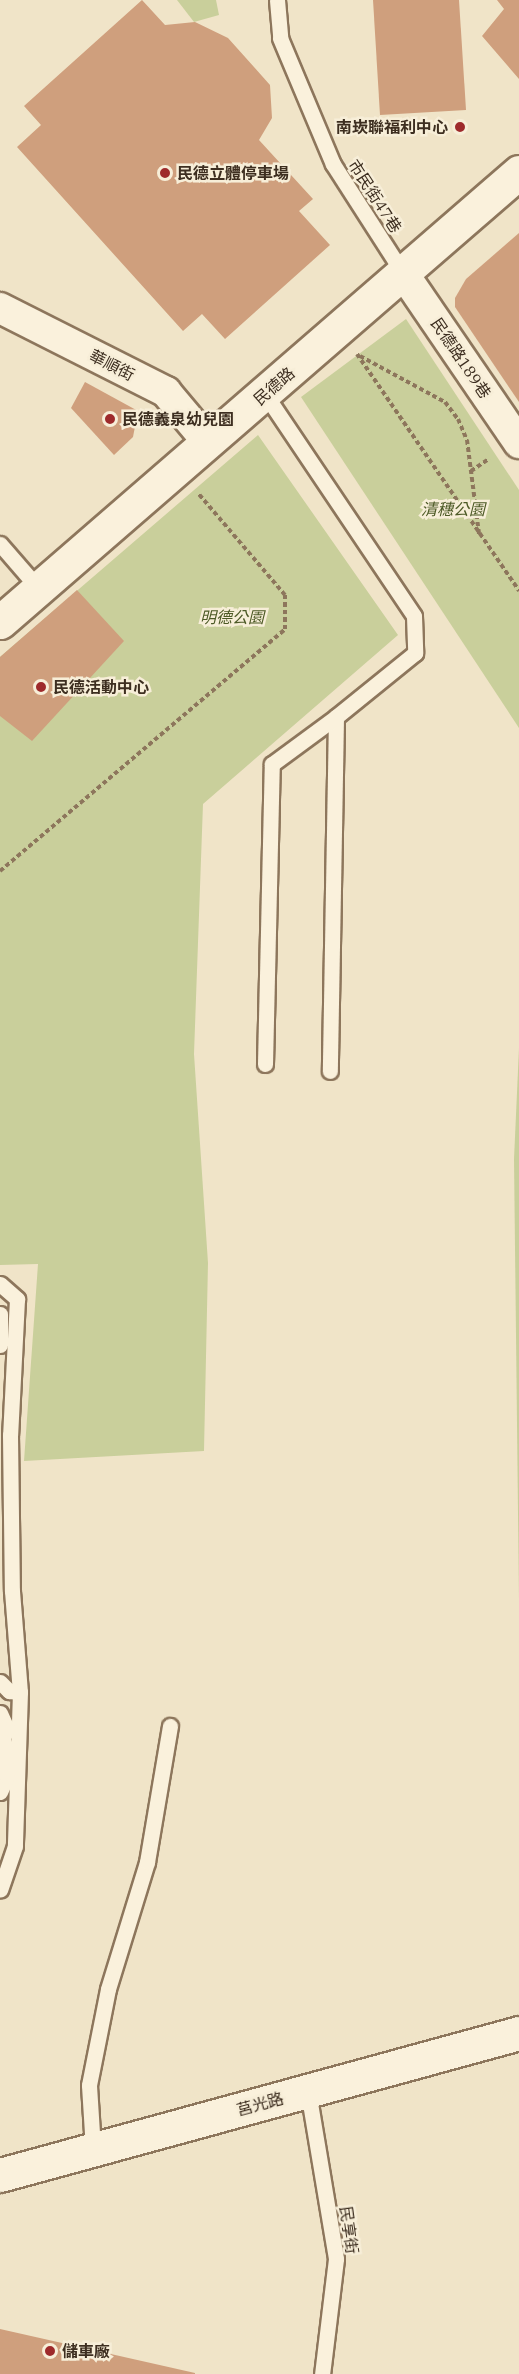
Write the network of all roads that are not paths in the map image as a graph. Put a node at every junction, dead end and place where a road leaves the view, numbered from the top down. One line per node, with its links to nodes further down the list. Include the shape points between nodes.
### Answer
1 (276, 0): 3 (lane, 市民街47巷, via 280,38 333,164)
2 (519, 172): 3 (street, 民德路)
3 (403, 273): 5 (street, 民德路); 7 (street, 民德路189巷)
4 (0, 308): 6 (street, 華順街, via 166,392)
5 (265, 394): 6 (street, 民德路); 11 (lane, via 414,616 415,653)
6 (207, 441): 9 (street, 民德路)
7 (519, 443)
8 (0, 544): 9 (lane)
9 (39, 589): 10 (street, 民德路)
10 (0, 622)
11 (336, 717): 12 (lane, via 272,764); 13 (lane)
12 (265, 1064)
13 (330, 1071)
14 (0, 1284): 18 (lane, via 17,1299 10,1435 12,1591)
15 (0, 1314): 16 (lane)
16 (0, 1345)
17 (0, 1682): 18 (lane, via 9,1691)
18 (20, 1692): 23 (lane, via 15,1846)
19 (0, 1713): 21 (lane, via 7,1729)
20 (170, 1726): 26 (lane, via 147,1862 108,1989 89,2085)
21 (2, 1743): 22 (lane, via 7,1776)
22 (0, 1792)
23 (0, 1890)
24 (519, 2033): 25 (street, 莒光路)
25 (308, 2091): 26 (street, 莒光路); 28 (lane, 民享街, via 336,2259)
26 (93, 2149): 27 (street, 莒光路)
27 (0, 2175)
28 (322, 2374)

